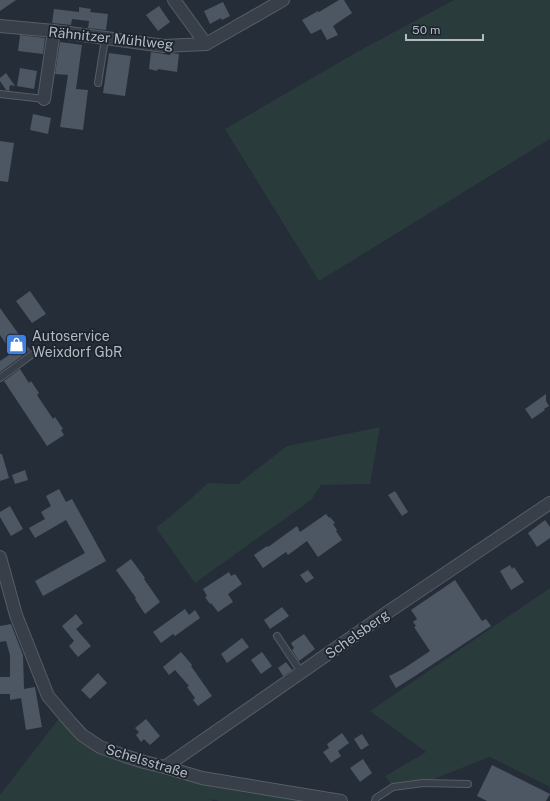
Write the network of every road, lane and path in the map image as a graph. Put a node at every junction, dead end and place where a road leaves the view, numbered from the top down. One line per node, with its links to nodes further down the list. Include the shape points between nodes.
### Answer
1 (174, 0): 6 (street)
2 (283, 0): 6 (street, Rähnitzer Mühlweg)
3 (0, 26): 4 (street, Rähnitzer Mühlweg)
4 (54, 31): 5 (street, Rähnitzer Mühlweg); 9 (street)
5 (105, 39): 6 (street, Rähnitzer Mühlweg, via 164,46); 7 (lane)
6 (206, 44)
7 (98, 83)
8 (0, 94): 9 (lane)
9 (44, 99)
10 (34, 353): 11 (lane)
11 (0, 378)
12 (550, 503): 15 (street, Schelsberg)
13 (0, 557): 16 (street, Schelsstraße, via 16,615 48,696 82,735 100,747)
14 (278, 636): 15 (lane)
15 (301, 672): 16 (street, Schelsberg)
16 (165, 767): 18 (street, Schelsstraße, via 202,778)
17 (468, 784): 19 (lane, via 423,783 393,787)
18 (341, 801)
19 (375, 801)

